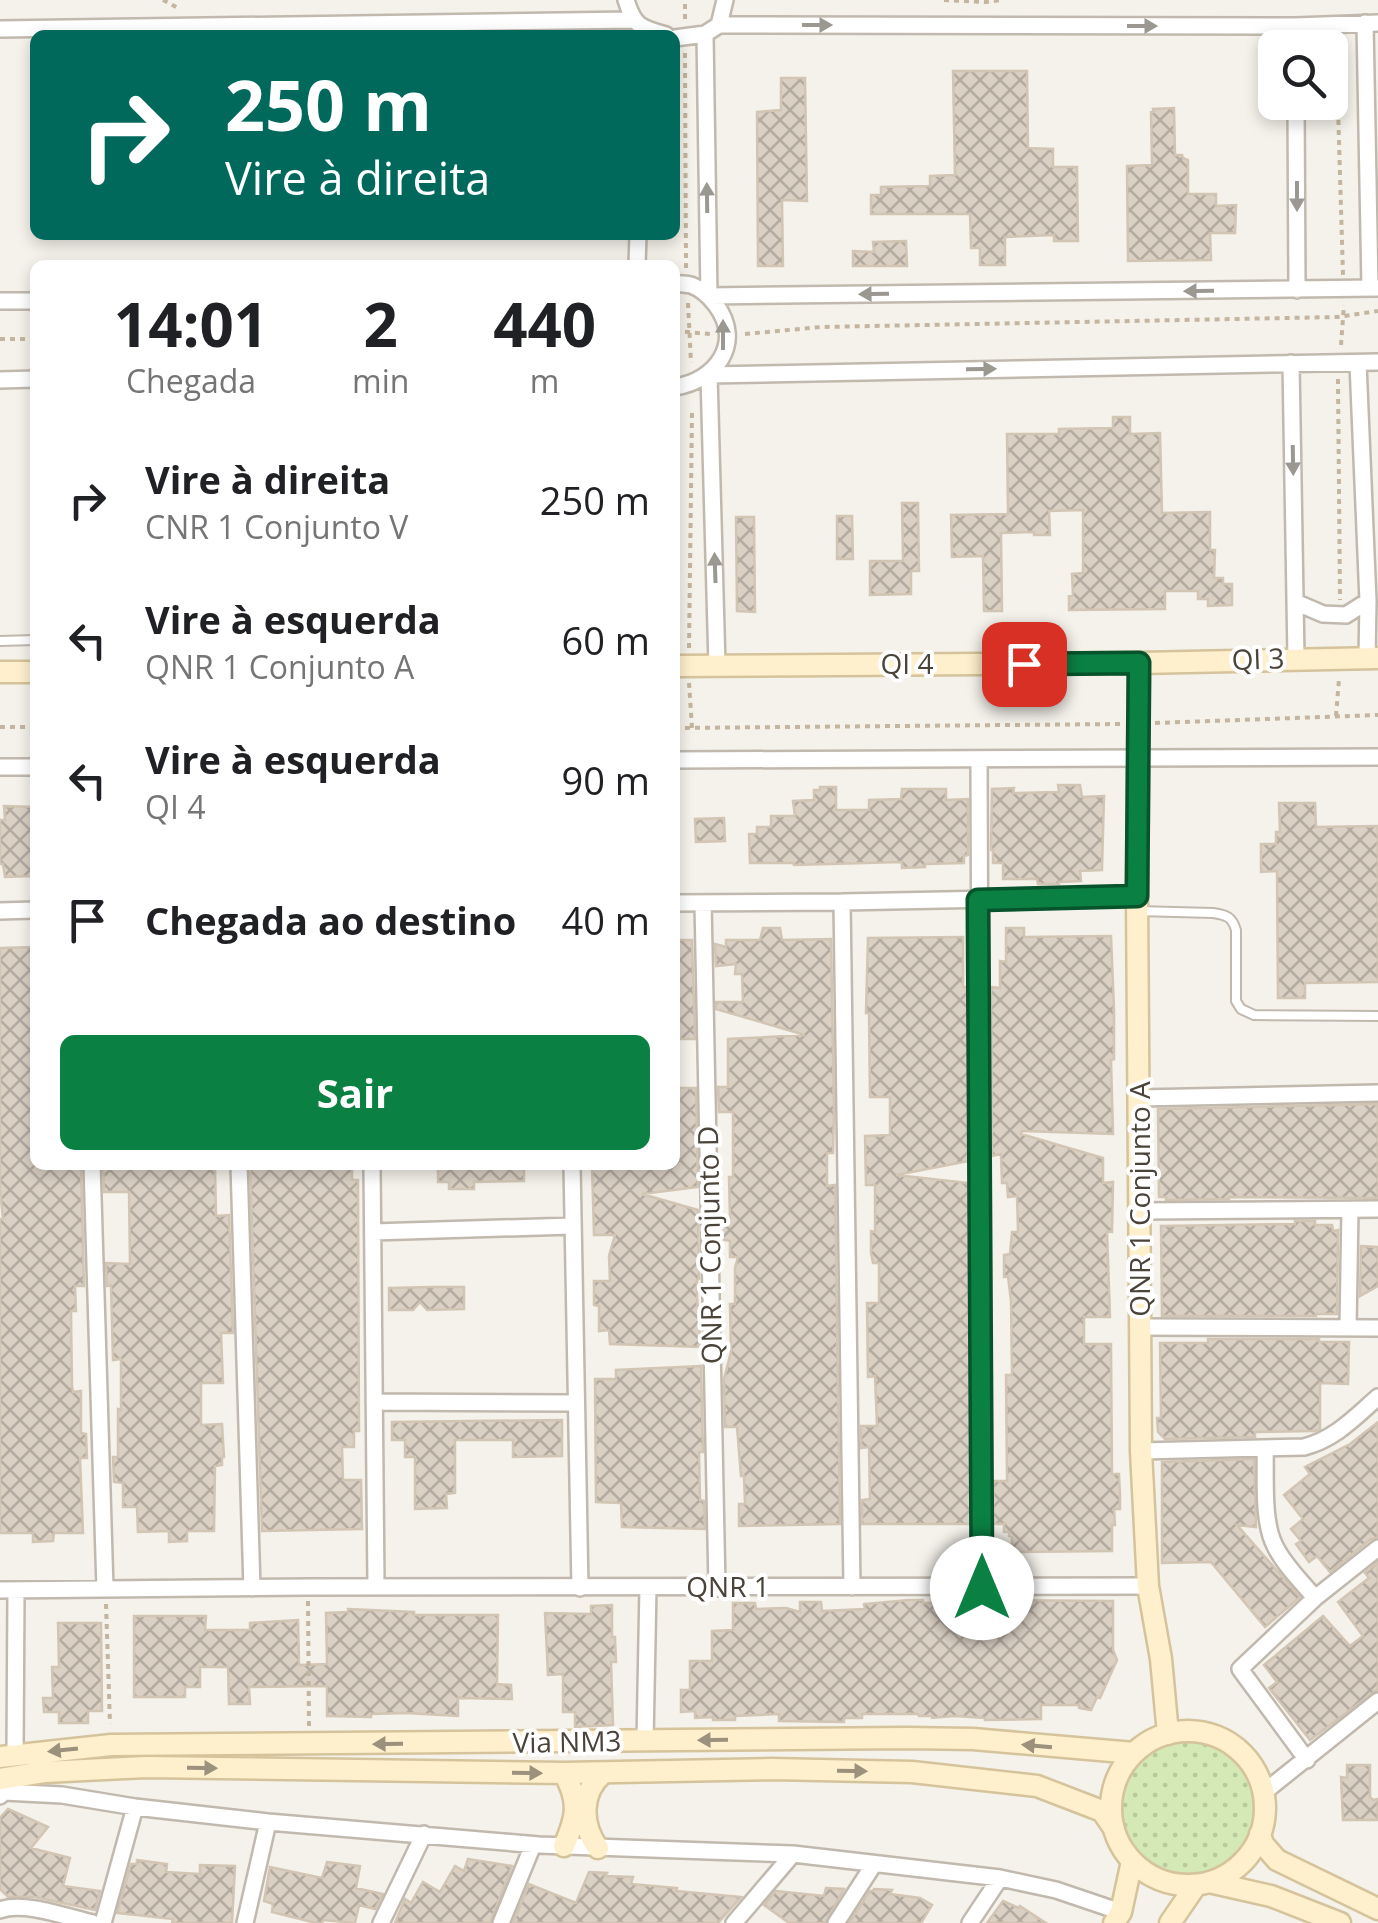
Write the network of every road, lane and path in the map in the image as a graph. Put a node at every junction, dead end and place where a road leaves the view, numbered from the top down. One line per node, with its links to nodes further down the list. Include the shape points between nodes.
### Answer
1 (626, 0): 9 (street)
2 (726, 0): 6 (street)
3 (944, 0): 4 (path)
4 (1001, 0)
5 (1371, 23): 7 (street); 15 (street)
6 (720, 26): 7 (street, one-way to 7); 11 (street)
7 (1295, 26): 10 (street)
8 (0, 28): 9 (street)
9 (641, 28)
10 (1295, 30)
11 (705, 34): 12 (street); 17 (street, one-way to 11)
12 (680, 37)
13 (1296, 120): 16 (street, one-way to 16)
14 (680, 284): 17 (street)
15 (1374, 288): 16 (street)
16 (1297, 290): 17 (street, one-way to 17)
17 (709, 296): 22 (street)
18 (0, 301): 19 (street)
19 (30, 301)
20 (1378, 311): 22 (path)
21 (680, 331): 22 (path)
22 (727, 335): 28 (street)
23 (30, 338): 24 (path)
24 (0, 339)
25 (1358, 362): 26 (street); 27 (street); 32 (street)
26 (1378, 362)
27 (1291, 363): 28 (street, one-way to 27); 33 (street, one-way to 33)
28 (709, 375): 31 (street); 40 (street, one-way to 28)
29 (0, 380): 30 (street)
30 (30, 380)
31 (680, 387)
32 (1368, 601): 33 (street, via 1346,615); 37 (street)
33 (1295, 602): 36 (street)
34 (0, 640): 35 (lane)
35 (30, 640)
36 (1296, 658): 37 (main road, QI 3); 38 (main road, QI 3)
37 (1372, 658)
38 (1139, 663): 40 (main road, QI 4); 44 (main road, QNR 1 Conjunto A)
39 (680, 666): 40 (main road, QI 4)
40 (718, 666)
41 (0, 672): 42 (main road)
42 (30, 672)
43 (1378, 715): 44 (path)
44 (1138, 724): 47 (path); 49 (main road, QNR 1 Conjunto A)
45 (0, 727): 46 (path)
46 (30, 727)
47 (680, 728)
48 (1378, 757): 49 (street)
49 (1138, 759): 51 (street); 58 (main road, QNR 1 Conjunto A)
50 (680, 760): 51 (street)
51 (979, 760): 54 (street)
52 (0, 767): 53 (street)
53 (30, 767)
54 (978, 900): 55 (street); 58 (street); 90 (street)
55 (842, 902): 57 (street); 86 (street)
56 (680, 903): 57 (street)
57 (703, 903): 89 (street, QNR 1 Conjunto D)
58 (1137, 903): 61 (lane, via 1232,919 1241,1009 1254,1015); 63 (main road, QNR 1 Conjunto A)
59 (30, 910): 60 (street)
60 (0, 911)
61 (1378, 1016)
62 (1378, 1093): 63 (street)
63 (1140, 1098): 69 (main road, QNR 1 Conjunto A)
64 (92, 1170): 91 (street)
65 (238, 1170): 87 (street)
66 (372, 1170): 72 (street)
67 (572, 1170): 71 (street)
68 (1378, 1209): 70 (street)
69 (1141, 1210): 70 (street); 73 (main road, QNR 1 Conjunto A)
70 (1350, 1210): 74 (street)
71 (572, 1226): 72 (street); 77 (street)
72 (372, 1232): 76 (street)
73 (1140, 1327): 74 (street); 80 (main road, QNR 1 Conjunto A)
74 (1348, 1328): 75 (street)
75 (1378, 1328)
76 (374, 1402): 77 (street); 83 (street)
77 (575, 1403): 88 (street)
78 (1375, 1407): 79 (street, via 1321,1443)
79 (1265, 1449): 80 (street); 93 (street, via 1268,1525 1276,1551)
80 (1142, 1451): 84 (main road, QNR 1 Conjunto A)
81 (1378, 1548): 93 (street)
82 (308, 1586): 83 (street, QNR 1); 87 (street, QNR 1); 97 (path)
83 (376, 1586): 88 (street, QNR 1)
84 (1148, 1586): 90 (street, QNR 1); 95 (main road, QNR 1 Conjunto A)
85 (648, 1587): 88 (street, QNR 1); 89 (street, QNR 1); 96 (street)
86 (852, 1587): 89 (street, QNR 1); 90 (street, QNR 1)
87 (252, 1588): 91 (street, QNR 1)
88 (580, 1588)
89 (717, 1588)
90 (982, 1588)
91 (105, 1589): 92 (street, QNR 1); 98 (path)
92 (8, 1590): 100 (street)
93 (1315, 1598): 101 (street, via 1240,1669)
94 (1378, 1701): 101 (street)
95 (1168, 1734): 99 (main road); 105 (main road, via 1203,1732 1226,1741 1246,1756)
96 (645, 1741): 97 (main road, Via NM3, one-way to 97); 99 (main road, Via NM3, one-way to 96, via 950,1738)
97 (309, 1744): 98 (main road, Via NM3)
98 (110, 1745): 100 (main road, Via NM3, one-way to 100)
99 (1134, 1753): 108 (main road, via 1110,1805)
100 (8, 1756)
101 (1306, 1760): 105 (street)
102 (603, 1772): 103 (main road, Via NM3); 108 (main road, Via NM3, one-way to 108, via 970,1776 1037,1786 1102,1811); 113 (main road, via 590,1790 585,1816)
103 (564, 1773): 104 (main road, Via NM3, one-way to 103, via 44,1772 146,1767); 112 (main road, via 576,1810)
104 (1, 1789): 106 (street)
105 (1263, 1793): 110 (main road)
106 (135, 1807): 107 (street); 123 (street)
107 (268, 1822): 109 (street); 124 (street)
108 (1113, 1827): 115 (main road)
109 (424, 1834): 111 (street); 125 (street)
110 (1260, 1834): 118 (main road, via 1239,1866); 119 (main road, via 1277,1860)
111 (533, 1845): 112 (street); 126 (street)
112 (564, 1846): 113 (street)
113 (598, 1848): 114 (street)
114 (794, 1854): 116 (street); 127 (street)
115 (1132, 1861): 118 (main road, via 1170,1883); 121 (main road)
116 (874, 1864): 117 (street); 128 (street)
117 (1000, 1878): 121 (street, via 1056,1890); 129 (street)
118 (1203, 1883): 130 (main road); 131 (main road, via 1271,1896)
119 (1378, 1908)
120 (0, 1910): 122 (street, via 23,1908)
121 (1117, 1918)
122 (92, 1923)
123 (103, 1923)
124 (245, 1923)
125 (381, 1923)
126 (500, 1923)
127 (734, 1923)
128 (836, 1923)
129 (970, 1923)
130 (1170, 1923)
131 (1340, 1923)

